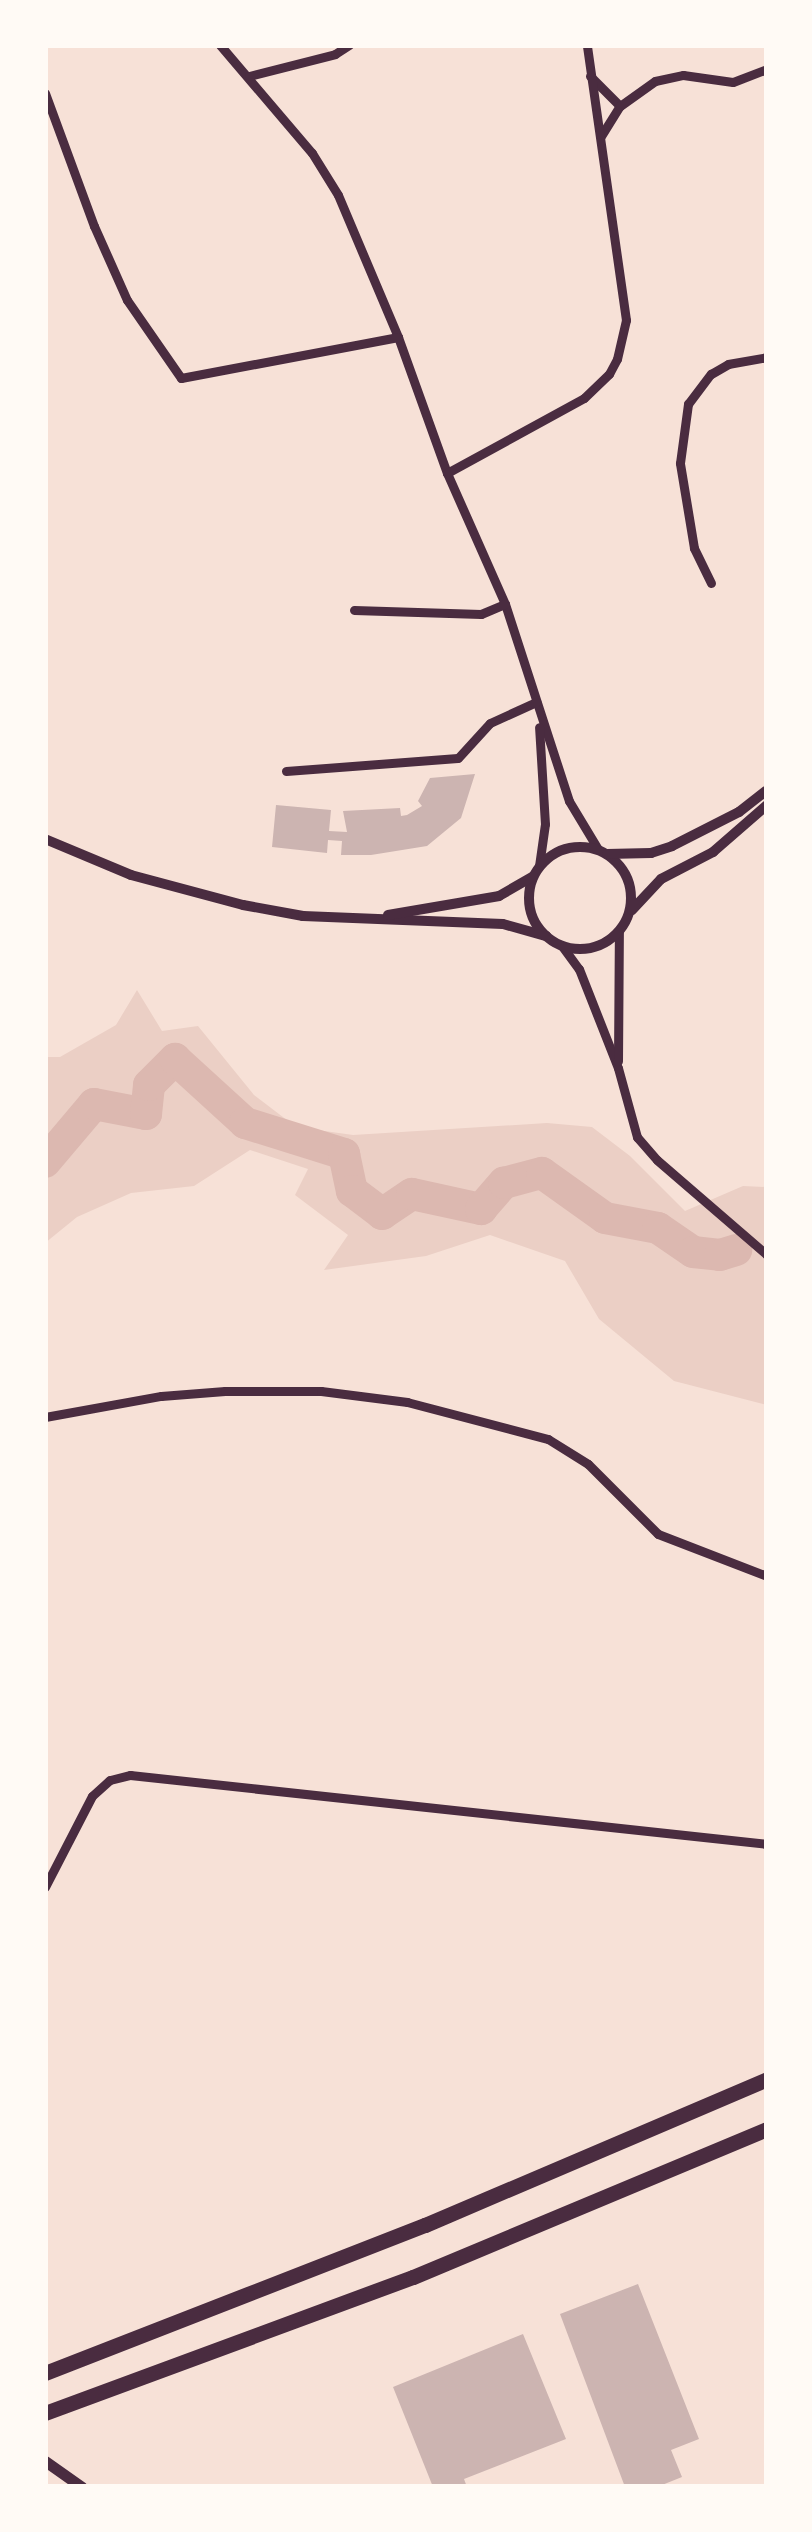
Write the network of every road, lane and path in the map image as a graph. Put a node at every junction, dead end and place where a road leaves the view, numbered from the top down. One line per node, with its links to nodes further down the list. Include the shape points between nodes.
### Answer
1 (220, 45): 5 (street)
2 (350, 45): 5 (street)
3 (587, 45): 6 (street)
4 (767, 69): 8 (street, via 732,82 670,76)
5 (249, 76): 10 (street, via 338,196)
6 (590, 76): 8 (street); 9 (street)
7 (45, 93): 10 (street, via 127,300 180,378)
8 (620, 106): 9 (street)
9 (601, 136): 12 (street, via 626,320 617,359 584,398)
10 (398, 337): 12 (street)
11 (767, 357): 13 (street, via 711,374 688,404 680,463 694,548)
12 (447, 473): 14 (street)
13 (710, 583)
14 (505, 604): 15 (street, via 481,614); 16 (street)
15 (354, 610)
16 (536, 702): 17 (street); 18 (street, via 490,723 458,758)
17 (539, 719): 22 (street, via 569,801); 23 (street, via 545,824)
18 (286, 771)
19 (767, 790): 22 (street, via 672,846)
20 (767, 805): 25 (street, via 714,852 661,879)
21 (45, 839): 24 (street, via 184,891 303,916)
22 (603, 852): 23 (street, via 566,848); 25 (street, via 630,883)
23 (537, 871): 24 (street, via 499,896); 27 (street, via 530,908)
24 (368, 919): 27 (street, via 503,924)
25 (627, 920): 26 (street)
26 (619, 931): 28 (street, via 593,947); 29 (street)
27 (546, 936): 28 (street)
28 (562, 946): 29 (street)
29 (618, 1068): 30 (street, via 637,1136 656,1160)
30 (767, 1255)
31 (45, 1417): 32 (street, via 225,1391 407,1402 548,1439 588,1464 658,1534)
32 (767, 1576)
33 (767, 1844): 34 (street, via 130,1775 110,1780 92,1796)
34 (45, 1887)
35 (767, 2079): 37 (highway, via 424,2225)
36 (767, 2129): 38 (highway, via 413,2278)
37 (45, 2373)
38 (45, 2413)
39 (45, 2461): 40 (main road)
40 (82, 2487)

